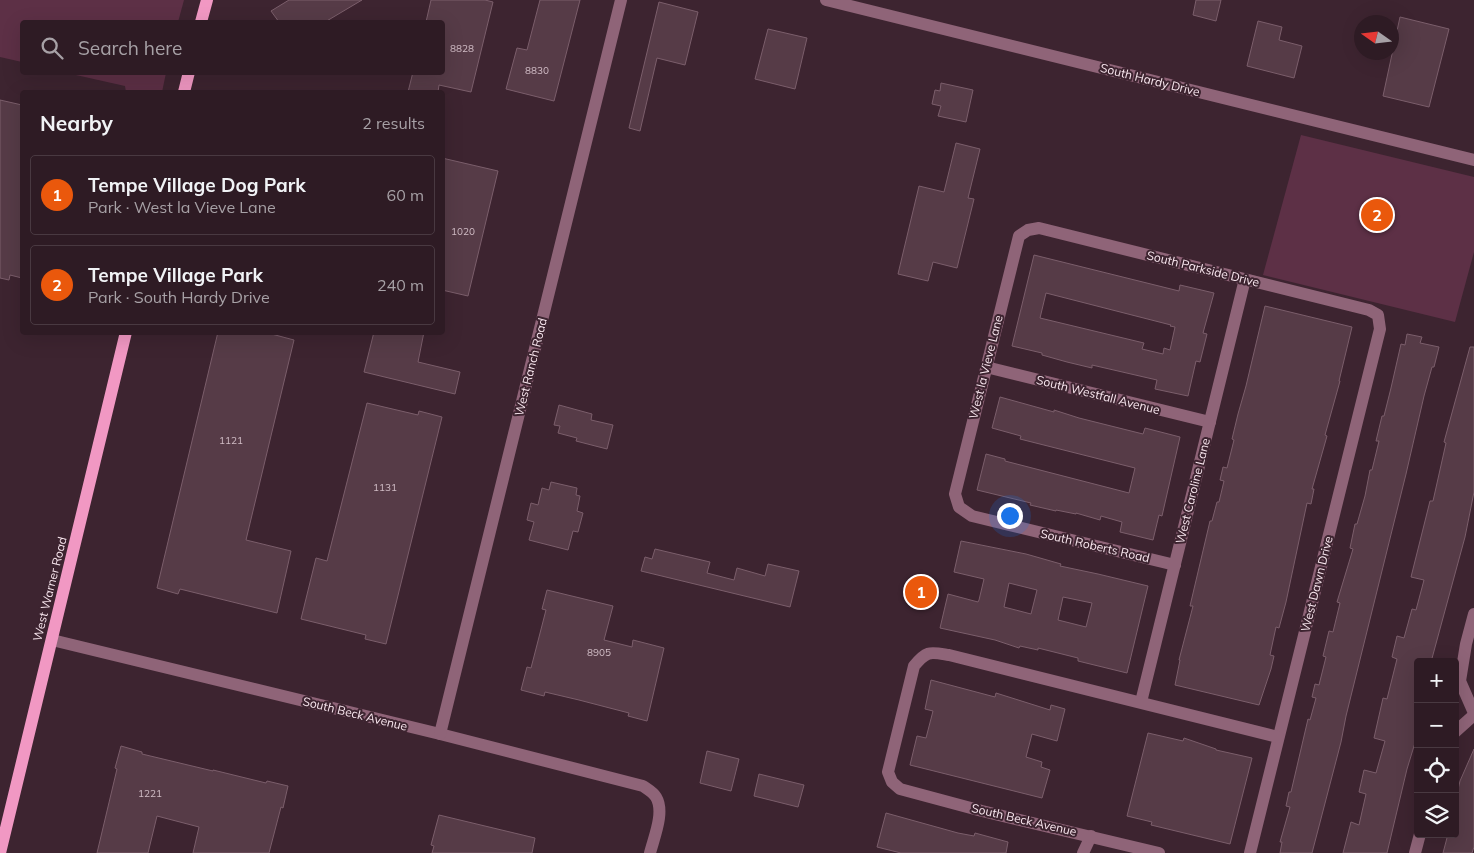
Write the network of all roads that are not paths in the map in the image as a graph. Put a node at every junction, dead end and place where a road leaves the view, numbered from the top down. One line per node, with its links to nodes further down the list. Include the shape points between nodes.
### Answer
1 (207, 0): 4 (main road)
2 (621, 0): 21 (street, West Ranch Road)
3 (826, 0): 7 (street, South Hardy Drive)
4 (202, 20)
5 (188, 75): 6 (main road)
6 (184, 90)
7 (1474, 160)
8 (1028, 230): 9 (street, South Parkside Drive, via 1039,228); 12 (street, West la Vieve Lane, via 1019,236)
9 (1245, 279): 10 (street, South Parkside Drive); 13 (street, West Caroline Lane)
10 (1378, 315): 22 (street, West Dawn Drive, via 1380,330)
11 (125, 335): 17 (main road, West Warner Road)
12 (986, 367): 13 (street, South Westfall Avenue); 14 (street, West la Vieve Lane, via 955,494)
13 (1210, 422): 15 (street, West Caroline Lane)
14 (959, 507): 15 (street, South Roberts Road, via 972,516)
15 (1175, 565): 18 (street, West Caroline Lane)
16 (1474, 614): 19 (street, via 1460,681)
17 (52, 640): 21 (street, South Beck Avenue); 25 (main road, West Warner Road)
18 (1141, 702): 22 (street); 23 (street, South Beck Avenue, via 932,652 922,655 914,666 888,772 892,782 909,792)
19 (1474, 714): 20 (street)
20 (1459, 728)
21 (440, 734): 26 (street, South Beck Avenue, via 643,786 655,795 659,805)
22 (1278, 737): 30 (street, West Dawn Drive)
23 (1091, 836): 27 (street); 28 (street); 29 (street, South Beck Avenue)
24 (1419, 838): 31 (street)
25 (0, 853)
26 (650, 853)
27 (1083, 853)
28 (1091, 853)
29 (1159, 853)
30 (1250, 853)
31 (1415, 853)

